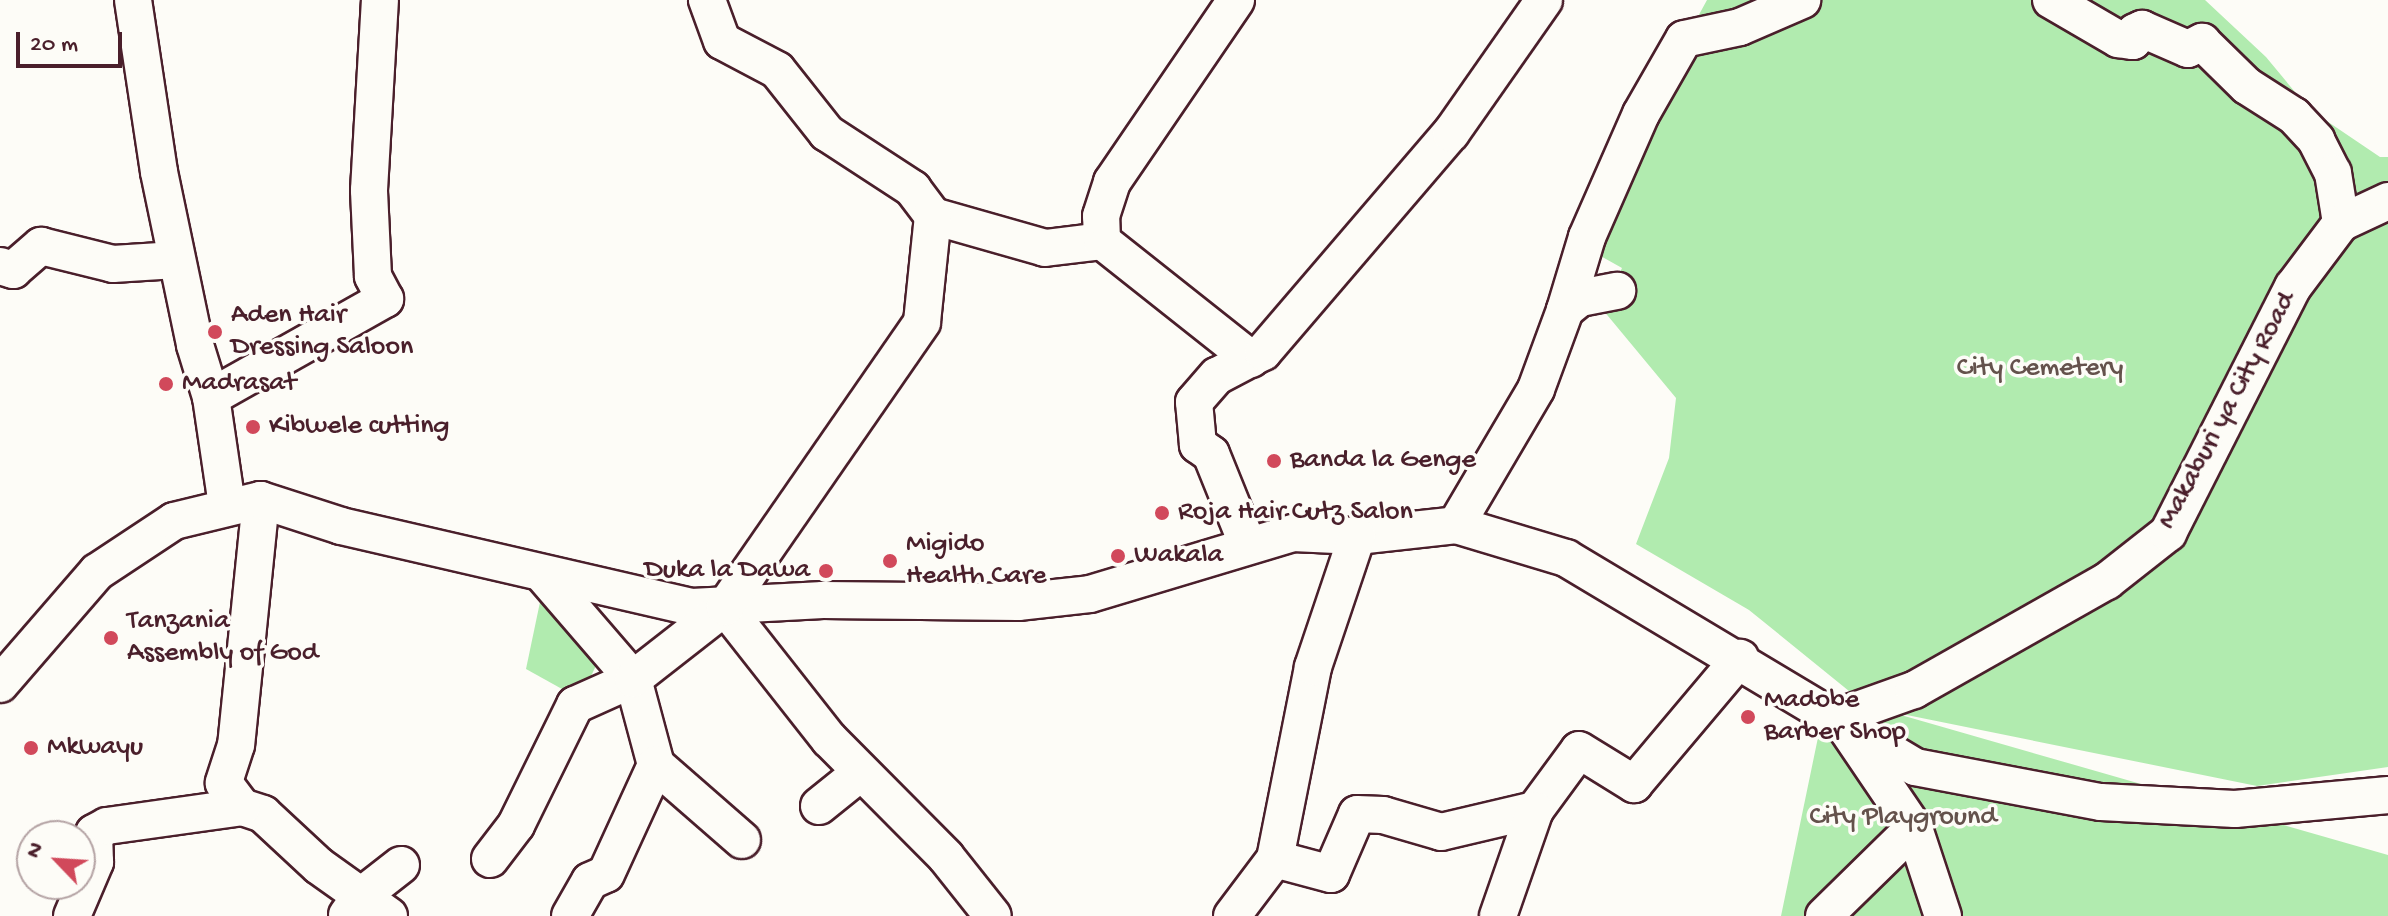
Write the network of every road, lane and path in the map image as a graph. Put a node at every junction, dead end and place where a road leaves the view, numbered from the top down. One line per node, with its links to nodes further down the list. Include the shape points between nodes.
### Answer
1 (133, 0): 13 (street)
2 (380, 0): 18 (street, via 369,190 373,276 385,299)
3 (707, 0): 10 (street, via 722,41 777,70 827,133 913,189)
4 (1236, 0): 12 (street, via 1112,182 1101,216)
5 (1544, 0): 17 (street, via 1451,133 1263,352)
6 (1802, 0): 16 (street, via 1740,27 1684,39 1641,114 1587,237)
7 (2051, 0): 8 (street, via 2118,39 2133,41)
8 (2140, 15): 11 (street, via 2188,49 2202,42 2247,86 2294,116 2316,140 2333,173)
9 (2388, 201): 11 (street, Makaburi ya City Road)
10 (933, 216): 12 (street, via 1045,248); 24 (street, via 922,322)
11 (2341, 223): 28 (street, Makaburi ya City Road, via 2293,287 2168,533 2107,581 1914,690)
12 (1102, 241): 17 (street)
13 (176, 260): 14 (street, via 113,264 41,246 13,270); 18 (street)
14 (0, 266)
15 (1617, 291): 16 (street, via 1580,298)
16 (1565, 310): 20 (street, via 1536,389)
17 (1251, 359): 22 (street, via 1217,376 1194,402 1198,445 1211,454)
18 (211, 397): 19 (street)
19 (244, 502): 23 (street); 26 (street, via 174,521 97,572); 33 (street, via 236,745 224,783)
20 (1456, 525): 21 (street); 25 (street, via 1566,558)
21 (1357, 536): 22 (street, via 1293,533); 38 (street, via 1313,667)
22 (1247, 543): 24 (street, via 1090,594 1033,601 823,600)
23 (545, 577): 24 (street, via 692,607); 27 (street)
24 (725, 607): 27 (street); 30 (street)
25 (1740, 658): 28 (street); 34 (street, via 1634,784 1579,750)
26 (3, 672)
27 (633, 679): 29 (street); 37 (street, via 575,705 516,825)
28 (1838, 717): 31 (street, via 1915,767 2101,802 2235,809); 35 (street)
29 (656, 765): 36 (street); 42 (street, via 606,874 590,881)
30 (860, 773): 32 (street); 43 (street, via 946,857)
31 (2388, 795)
32 (819, 806)
33 (242, 807): 40 (street, via 263,814); 41 (street, via 107,826 94,833 95,862)
34 (1535, 810): 38 (street, via 1441,832 1383,815 1357,814 1331,874); 45 (street)
35 (1914, 828): 46 (street); 47 (street)
36 (742, 840)
37 (490, 859)
38 (1275, 859): 44 (street)
39 (401, 865): 40 (street)
40 (365, 910)
41 (72, 916)
42 (570, 916)
43 (993, 916)
44 (1232, 916)
45 (1498, 916)
46 (1824, 916)
47 (1943, 916)

